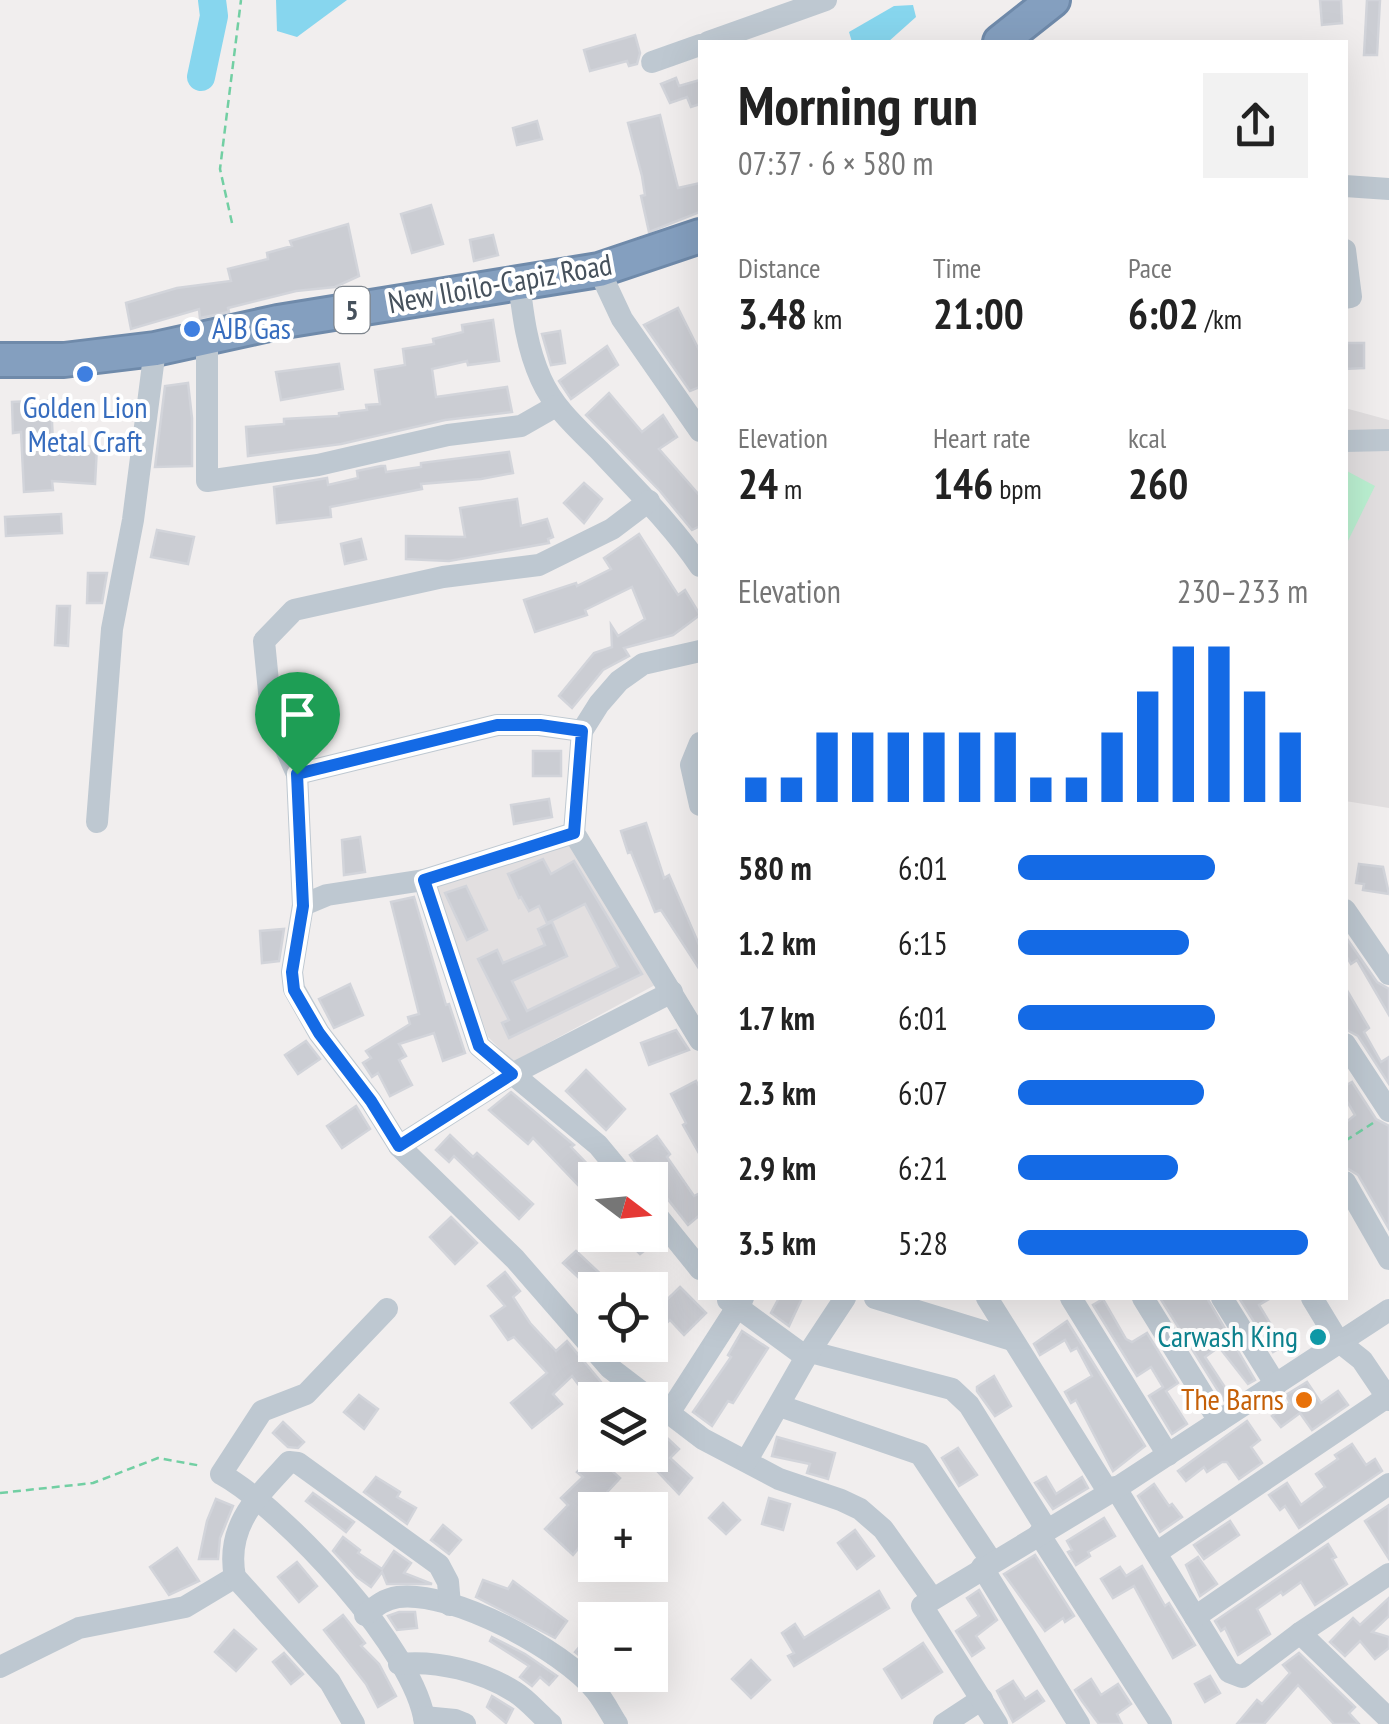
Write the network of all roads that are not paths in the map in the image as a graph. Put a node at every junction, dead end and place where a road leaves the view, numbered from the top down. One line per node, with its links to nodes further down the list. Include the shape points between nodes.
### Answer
1 (826, 0): 3 (street)
2 (1052, 0): 4 (highway)
3 (714, 40)
4 (1002, 40)
5 (698, 46): 6 (street)
6 (652, 62)
7 (1348, 186): 8 (street)
8 (1389, 189)
9 (698, 237): 10 (highway, New Iloilo-Capiz Road / 5)
10 (599, 270): 11 (highway, New Iloilo-Capiz Road / 5); 16 (street, via 622,319)
11 (518, 282): 12 (highway, New Iloilo-Capiz Road / 5); 15 (street, via 526,337)
12 (207, 337): 13 (highway, New Iloilo-Capiz Road / 5); 15 (street, via 207,481 521,426)
13 (156, 349): 14 (highway, New Iloilo-Capiz Road / 5); 26 (street, via 112,628)
14 (0, 360)
15 (556, 406): 19 (street)
16 (698, 428)
17 (1389, 440): 18 (street)
18 (1348, 441)
19 (649, 501): 20 (street); 24 (street, via 612,529 538,565 443,577 294,610 264,641 270,702)
20 (698, 563)
21 (698, 651): 22 (street, via 642,664 619,681)
22 (582, 731): 24 (street, via 497,725); 27 (street)
23 (698, 748): 25 (street, via 692,764)
24 (297, 774): 29 (street)
25 (698, 795)
26 (97, 822)
27 (574, 833): 28 (street); 32 (street)
28 (424, 880): 29 (street, via 327,894); 35 (street, via 479,1046)
29 (303, 906): 37 (street, via 294,990)
30 (1348, 914): 31 (street)
31 (1389, 974)
32 (672, 992): 33 (street); 35 (street)
33 (698, 1037)
34 (1348, 1050): 36 (street)
35 (512, 1074): 37 (street); 38 (street)
36 (1382, 1117)
37 (399, 1146): 59 (street, via 515,1259 610,1368)
38 (613, 1162)
39 (1348, 1187): 41 (street)
40 (668, 1229): 42 (street)
41 (1389, 1259)
42 (698, 1267)
43 (844, 1300): 55 (street)
44 (882, 1300): 53 (street)
45 (988, 1300): 53 (street)
46 (1072, 1300): 61 (street)
47 (1144, 1300): 60 (street)
48 (1223, 1300): 56 (street)
49 (1313, 1300): 54 (street)
50 (735, 1301): 55 (street); 59 (street)
51 (387, 1308): 65 (street, via 306,1394 262,1412 221,1474)
52 (1389, 1310): 54 (street)
53 (1012, 1340): 64 (street)
54 (1338, 1341): 56 (street); 57 (street, via 1362,1360)
55 (809, 1354): 58 (street); 66 (street, via 952,1389 969,1405)
56 (1276, 1384): 60 (street)
57 (1388, 1398): 67 (street)
58 (780, 1406): 62 (street); 68 (street, via 920,1454)
59 (669, 1413): 62 (street)
60 (1220, 1421): 61 (street)
61 (1168, 1455): 64 (street)
62 (747, 1460): 71 (street, via 779,1480 860,1510 884,1529)
63 (1389, 1484): 74 (street)
64 (1112, 1490): 66 (street); 67 (street)
65 (256, 1498): 69 (street, via 233,1539); 72 (street, via 289,1462 298,1463 440,1565); 73 (street, via 310,1548)
66 (1043, 1532): 68 (street); 88 (street)
67 (1156, 1553): 74 (street)
68 (987, 1565): 71 (street); 87 (street)
69 (235, 1577): 77 (street, via 185,1607 79,1628); 81 (street, via 330,1682)
70 (1388, 1578): 75 (street)
71 (932, 1598): 78 (street, via 922,1606)
72 (450, 1605): 73 (street, via 402,1596); 84 (street, via 503,1622 554,1654 594,1689)
73 (365, 1615): 76 (street)
74 (1195, 1617): 75 (street, via 1228,1672 1242,1677)
75 (1300, 1632): 79 (street)
76 (399, 1664): 80 (street); 83 (street, via 459,1668 514,1692)
77 (0, 1667)
78 (982, 1699): 85 (street); 86 (street)
79 (1389, 1719)
80 (424, 1720): 82 (street)
81 (354, 1724)
82 (465, 1724)
83 (551, 1724)
84 (617, 1724)
85 (944, 1724)
86 (997, 1724)
87 (1079, 1724)
88 (1160, 1724)

